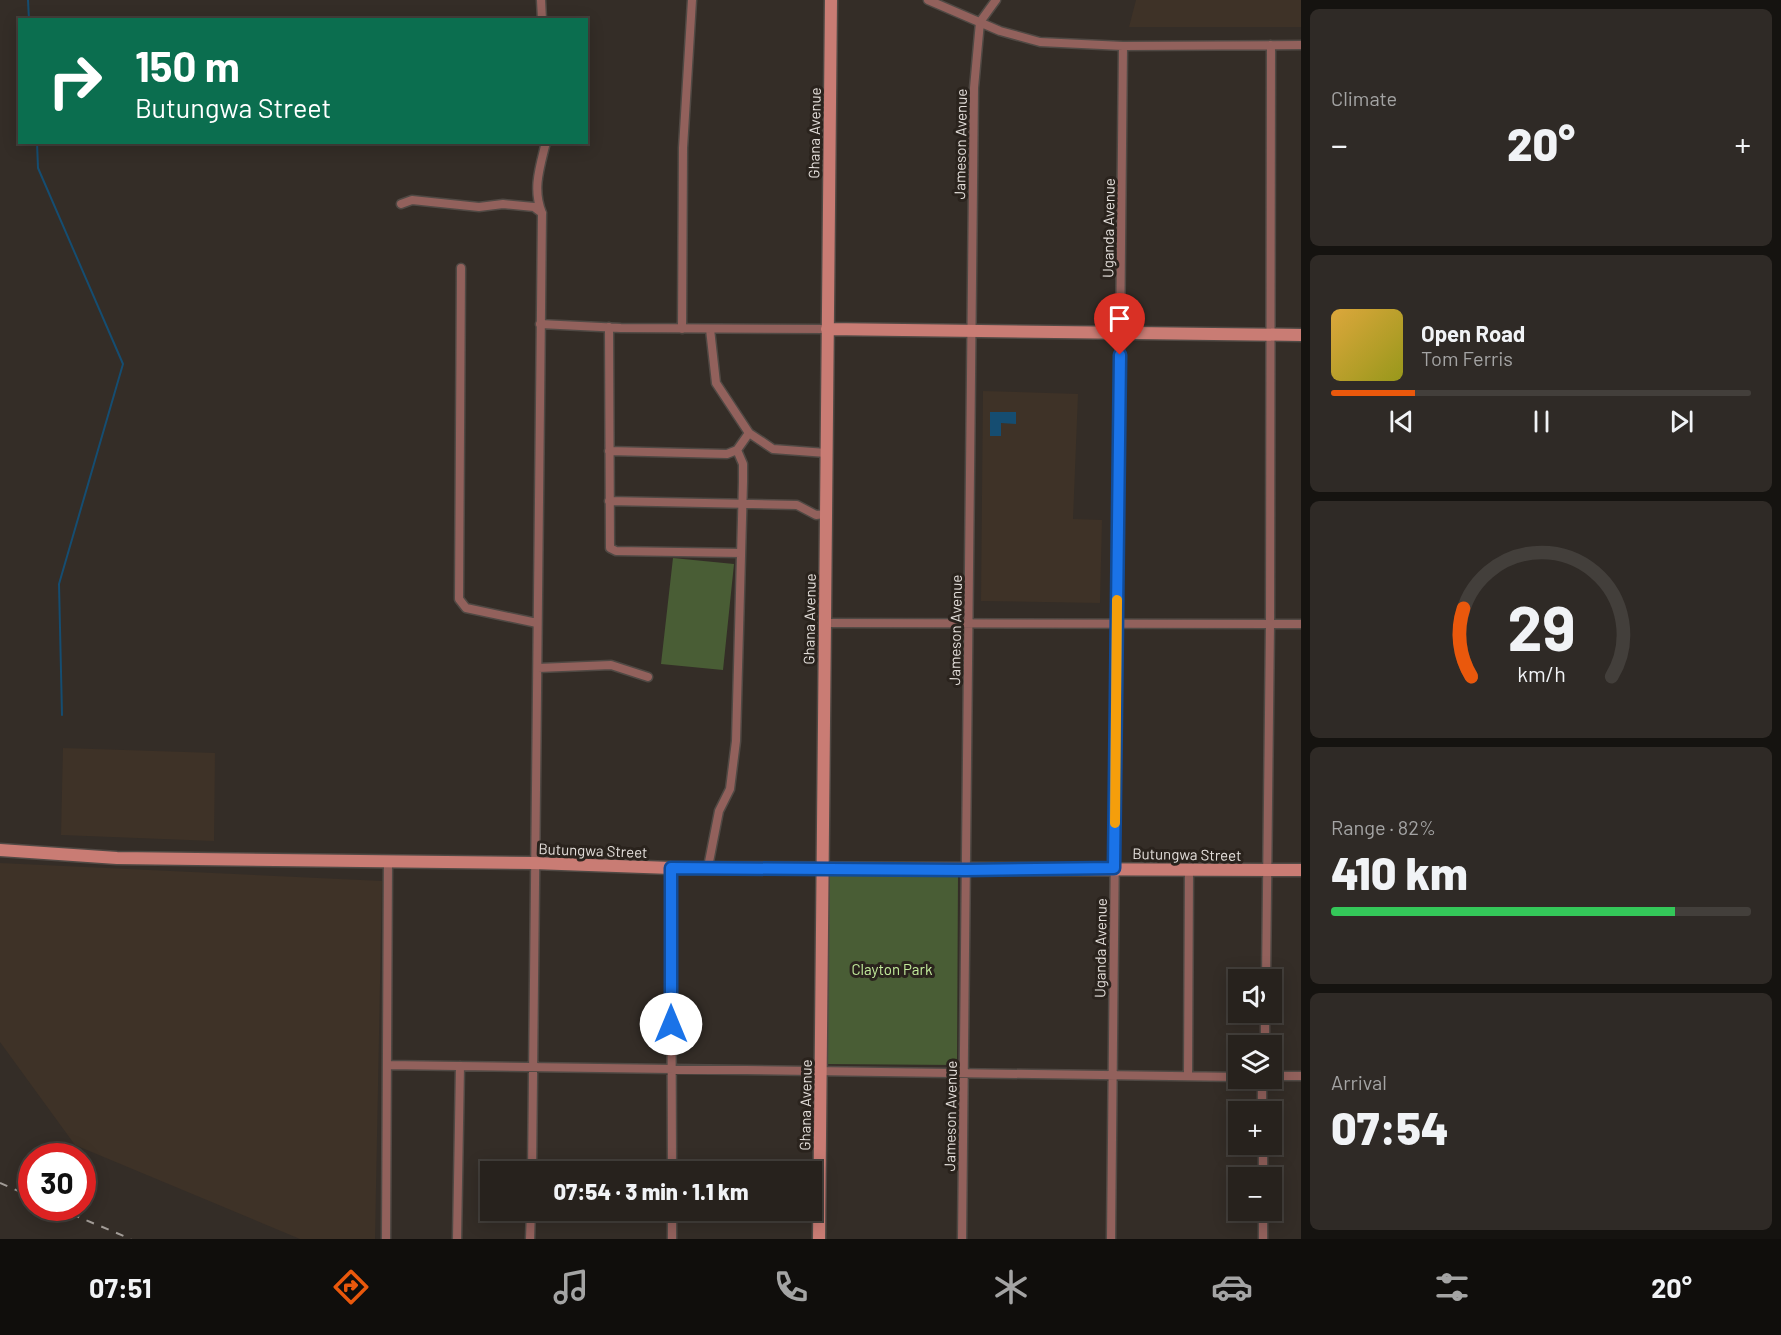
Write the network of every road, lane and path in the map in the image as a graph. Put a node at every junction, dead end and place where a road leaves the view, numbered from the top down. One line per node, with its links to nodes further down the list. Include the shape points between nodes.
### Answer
1 (541, 0): 6 (street)
2 (692, 0): 17 (street, via 683,148)
3 (831, 0): 19 (main road, Ghana Avenue)
4 (928, 0): 7 (street)
5 (996, 0): 7 (street)
6 (542, 18)
7 (980, 22): 10 (street, via 1040,42); 20 (street, Jameson Avenue, via 974,88)
8 (1271, 45): 9 (street); 10 (street); 22 (street)
9 (1301, 45)
10 (1123, 46): 21 (street, Uganda Avenue)
11 (546, 144): 13 (street, via 536,184)
12 (401, 204): 13 (street, via 412,200 479,207 503,204 534,207)
13 (542, 213): 15 (street)
14 (461, 268): 32 (street, via 459,600 466,608)
15 (540, 324): 16 (street); 32 (street)
16 (609, 327): 17 (street); 26 (street)
17 (682, 329): 18 (street)
18 (710, 329): 19 (street); 24 (street, via 716,383)
19 (827, 329): 20 (main road); 27 (main road, Ghana Avenue)
20 (972, 331): 21 (main road); 34 (street, Jameson Avenue)
21 (1120, 333): 22 (main road); 35 (street, Uganda Avenue)
22 (1271, 334): 23 (main road); 36 (street)
23 (1301, 335)
24 (749, 433): 25 (street); 27 (street, via 773,449)
25 (737, 450): 26 (street, via 727,454); 29 (street, via 743,464)
26 (609, 451): 28 (street)
27 (826, 453): 30 (main road, Ghana Avenue)
28 (609, 501): 29 (street); 31 (street, via 609,544 613,550)
29 (742, 504): 30 (street, via 797,505 816,515); 31 (street)
30 (825, 514): 33 (main road, Ghana Avenue)
31 (741, 554): 43 (street, via 736,741 730,789 719,811)
32 (537, 622): 38 (street)
33 (824, 623): 34 (street); 45 (main road, Ghana Avenue)
34 (969, 624): 35 (street); 48 (street, Jameson Avenue)
35 (1117, 624): 36 (street); 46 (street, Uganda Avenue)
36 (1270, 624): 37 (street); 49 (street)
37 (1301, 624)
38 (538, 668): 39 (street, via 611,665); 42 (street)
39 (648, 677)
40 (0, 850): 41 (main road, Butungwa Street, via 117,858)
41 (388, 862): 42 (main road, Butungwa Street); 52 (street)
42 (534, 863): 44 (main road, Butungwa Street); 54 (street)
43 (708, 867): 44 (main road, Butungwa Street); 45 (main road, Butungwa Street)
44 (671, 868): 55 (street)
45 (822, 868): 48 (main road, Butungwa Street); 56 (main road, Ghana Avenue)
46 (1114, 868): 47 (main road, Butungwa Street); 48 (main road, Butungwa Street); 58 (street, Uganda Avenue)
47 (1190, 869): 49 (main road, Butungwa Street); 59 (street)
48 (966, 870): 57 (street, Jameson Avenue)
49 (1268, 870): 50 (main road, Butungwa Street); 51 (street)
50 (1301, 870)
51 (1266, 969)
52 (388, 1065): 53 (street); 68 (street)
53 (460, 1066): 54 (street); 69 (street)
54 (532, 1067): 55 (street); 63 (street)
55 (671, 1069): 56 (street); 64 (street)
56 (820, 1071): 57 (street); 72 (main road, Ghana Avenue)
57 (964, 1073): 58 (street); 73 (street, Jameson Avenue)
58 (1112, 1075): 59 (street); 74 (street, Uganda Avenue)
59 (1188, 1076): 62 (street)
60 (1282, 1076): 61 (street)
61 (1301, 1076)
62 (1228, 1077)
63 (531, 1161)
64 (672, 1161)
65 (531, 1221): 70 (street)
66 (672, 1221): 71 (street)
67 (1263, 1221): 75 (street)
68 (386, 1239)
69 (457, 1239)
70 (530, 1239)
71 (672, 1239)
72 (819, 1239)
73 (962, 1239)
74 (1111, 1239)
75 (1263, 1239)

